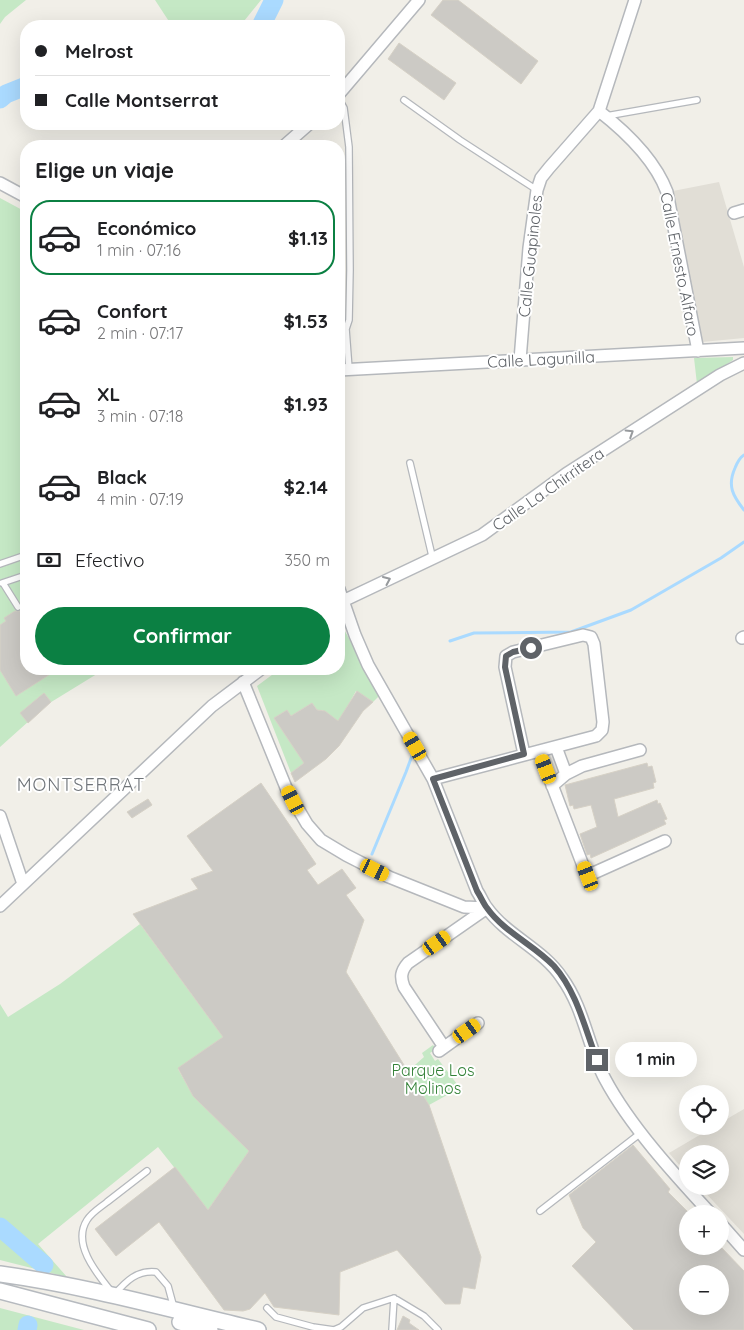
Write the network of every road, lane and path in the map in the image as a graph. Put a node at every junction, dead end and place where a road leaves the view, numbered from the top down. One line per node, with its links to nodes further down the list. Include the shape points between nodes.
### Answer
1 (419, 0): 3 (street)
2 (633, 1): 6 (street, Calle Guapinoles)
3 (345, 87)
4 (404, 100): 11 (lane)
5 (697, 100): 6 (lane)
6 (602, 114): 11 (street, Calle Guapinoles, via 549,168); 15 (street, Calle Ernesto Alfaro, via 618,126 654,166 668,192)
7 (345, 116): 14 (lane, via 349,147 351,261)
8 (302, 130): 9 (street)
9 (291, 140)
10 (0, 184): 12 (street)
11 (537, 190): 16 (street, Calle Guapinoles)
12 (20, 194)
13 (744, 348): 15 (street, Calle Lagunilla)
14 (345, 349)
15 (698, 352): 16 (street, Calle Lagunilla)
16 (520, 360): 18 (street, Calle Lagunilla)
17 (744, 363): 21 (street, Calle La Chirritera, one-way to 17, via 482,535 566,474)
18 (345, 369)
19 (410, 463): 21 (lane)
20 (20, 557): 22 (lane)
21 (433, 560): 25 (street, Calle La Chirritera, one-way to 21)
22 (0, 564)
23 (20, 577): 24 (lane)
24 (2, 583): 26 (lane)
25 (345, 605)
26 (18, 606)
27 (345, 614): 35 (street, via 368,665)
28 (253, 675): 29 (street)
29 (243, 682): 39 (street, via 165,749); 41 (street, via 287,790 306,824 321,840 398,880 464,907)
30 (556, 747): 32 (street); 33 (street, via 596,736 602,730 594,644 591,638 583,635 506,656 505,667); 34 (street)
31 (640, 750): 34 (street, via 582,766)
32 (539, 751): 33 (street); 36 (street)
33 (524, 754): 35 (street)
34 (566, 774): 36 (street)
35 (433, 779): 41 (street, via 477,891)
36 (552, 786): 38 (street, via 588,876)
37 (0, 816): 39 (street)
38 (665, 840)
39 (23, 884): 40 (street)
40 (0, 906)
41 (487, 908): 42 (street, via 408,963 401,976 404,988 441,1050); 43 (street, via 554,966 564,979 604,1077 617,1101)
42 (478, 1024)
43 (642, 1132): 45 (street); 46 (lane)
44 (147, 1170): 51 (lane, via 90,1216 83,1229 82,1238 89,1259)
45 (703, 1205)
46 (540, 1210)
47 (729, 1234): 48 (street)
48 (744, 1250)
49 (4, 1275): 51 (main road); 57 (main road)
50 (3, 1292): 55 (main road, via 40,1310); 56 (main road)
51 (114, 1295): 54 (main road); 54 (lane, via 131,1278 156,1272 168,1286)
52 (394, 1298): 53 (lane, via 363,1308 334,1330 276,1316); 59 (lane); 60 (lane, via 424,1316)
53 (267, 1308)
54 (175, 1310): 58 (main road)
55 (118, 1330)
56 (148, 1330)
57 (210, 1330)
58 (258, 1330)
59 (392, 1330)
60 (438, 1330)

